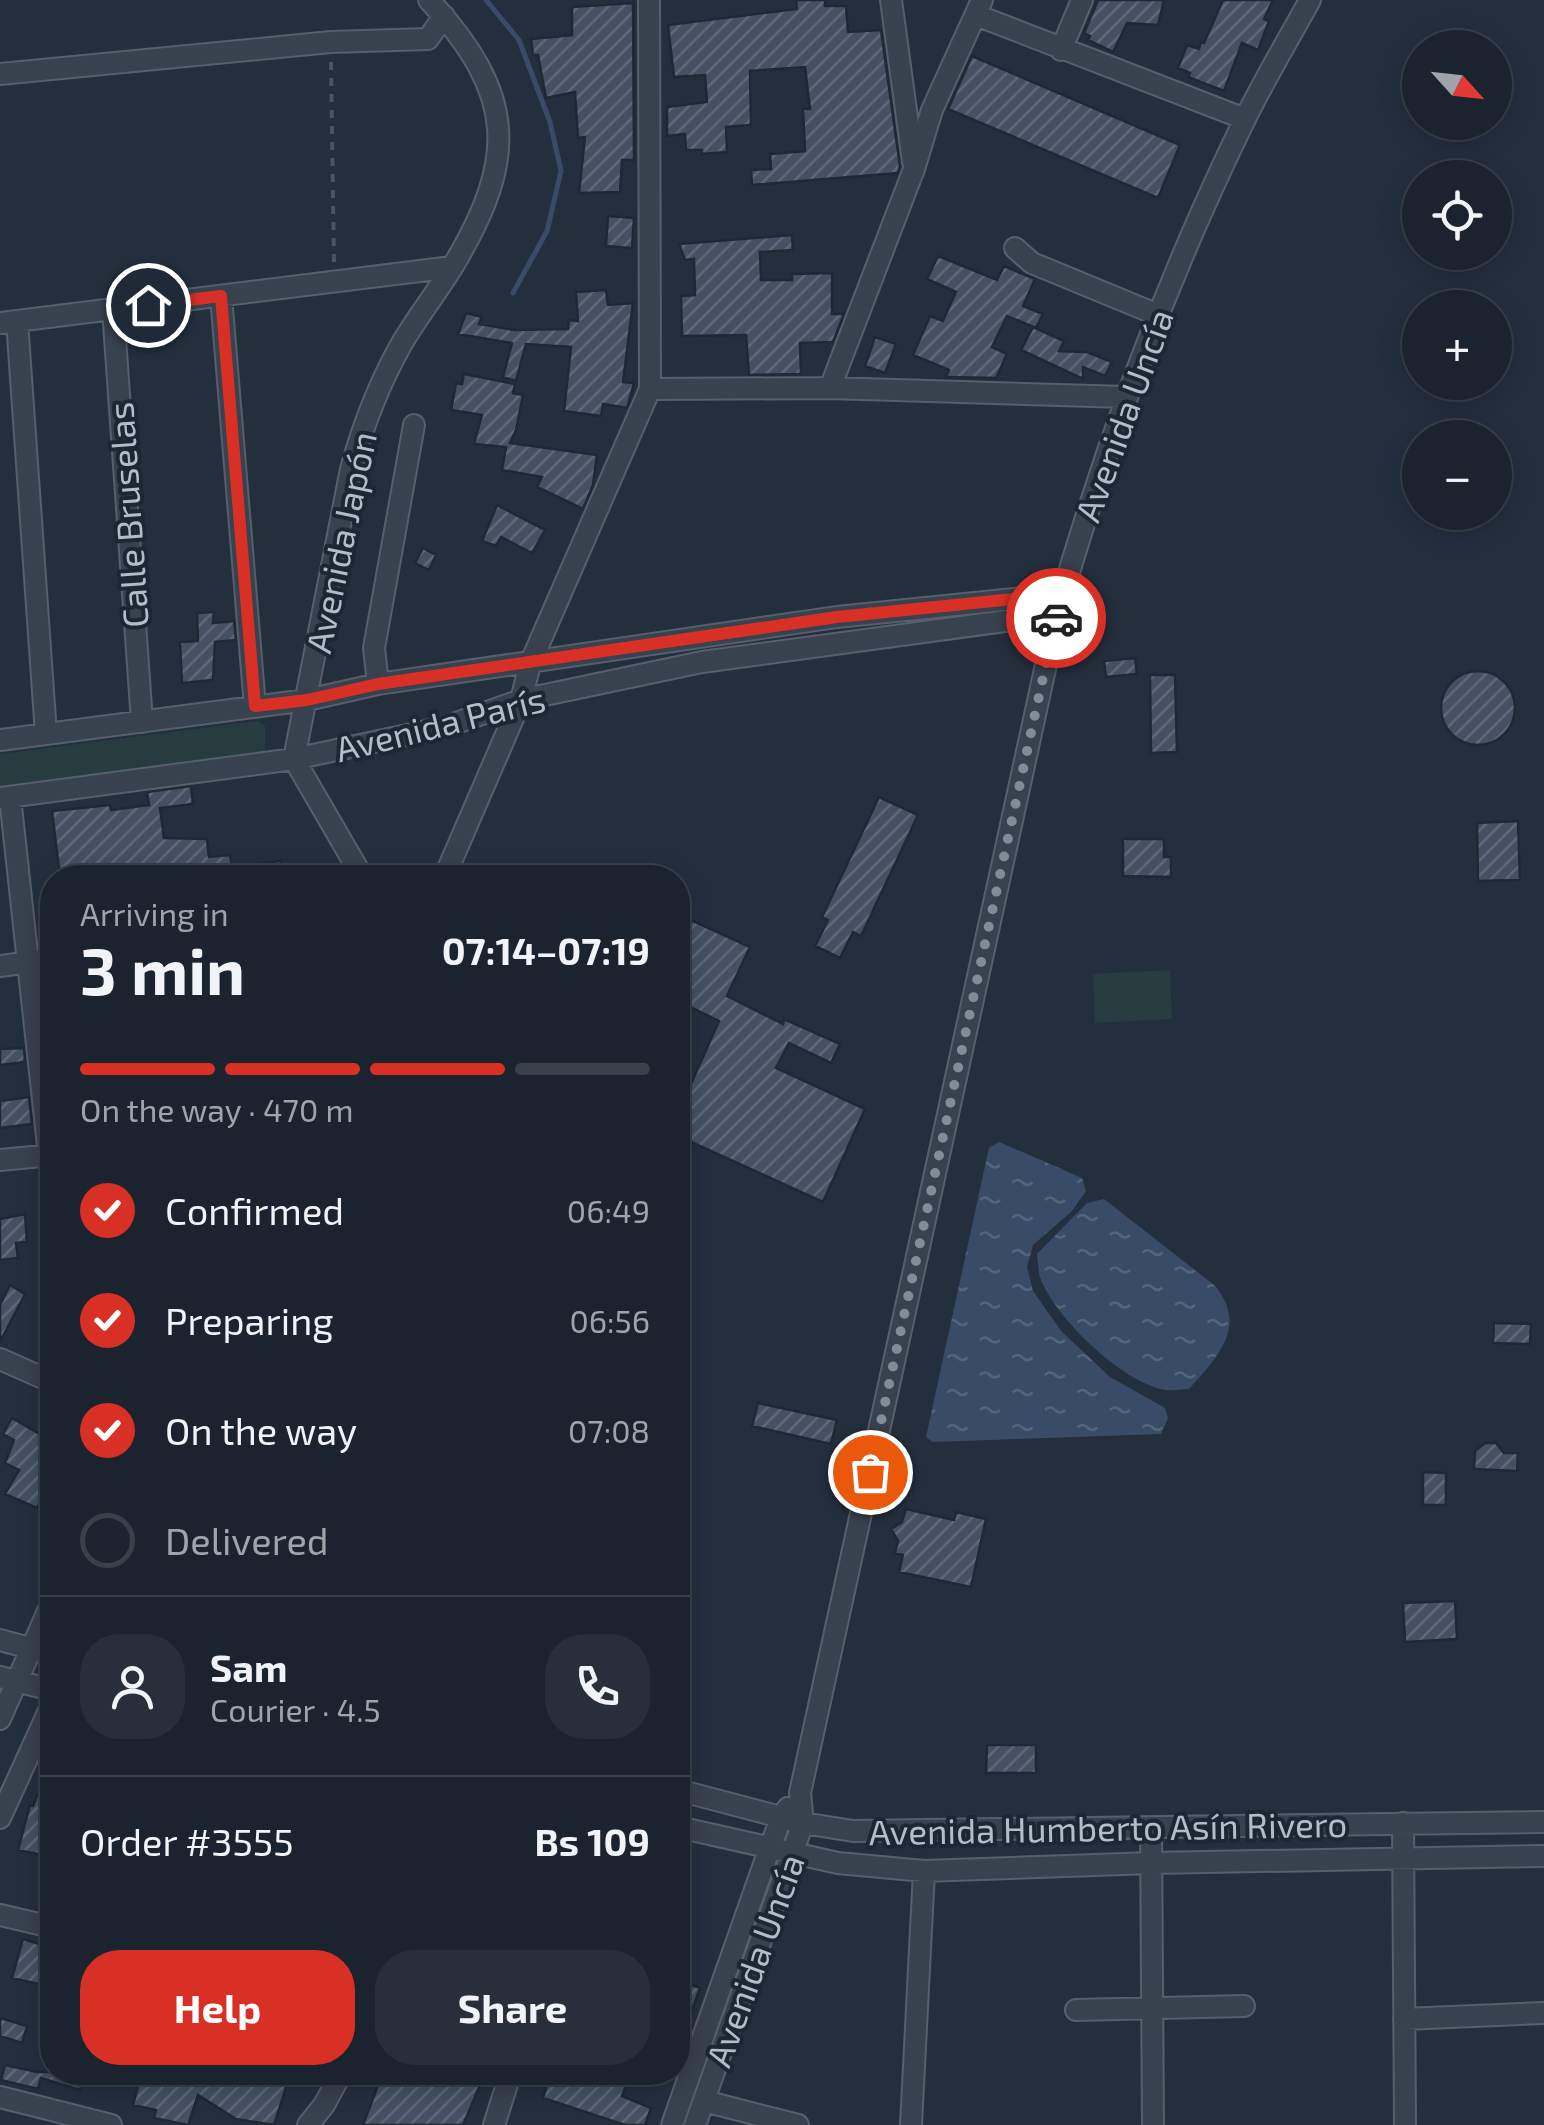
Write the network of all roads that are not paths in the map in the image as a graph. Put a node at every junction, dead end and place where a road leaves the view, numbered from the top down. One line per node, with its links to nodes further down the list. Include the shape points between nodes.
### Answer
1 (429, 0): 7 (street, Avenida Japón)
2 (650, 0): 19 (street)
3 (891, 0): 11 (street)
4 (1082, 0): 8 (street)
5 (1310, 0): 10 (street, Avenida Uncía)
6 (979, 7): 8 (street); 11 (street, via 932,110)
7 (444, 16): 9 (street, via 428,39); 13 (street, Avenida Japón, via 477,59 492,92 499,135 486,206)
8 (1061, 50): 10 (street)
9 (0, 74)
10 (1245, 119): 16 (street, Avenida Uncía)
11 (914, 169): 18 (street)
12 (1015, 248): 16 (street, via 1032,262)
13 (452, 267): 14 (street); 25 (street, Avenida Japón, via 402,342 362,427)
14 (221, 296): 15 (street); 27 (street)
15 (112, 309): 17 (street); 28 (street, Calle Bruselas)
16 (1158, 315): 20 (street, Avenida Uncía)
17 (8, 322): 29 (street)
18 (830, 388): 19 (street); 20 (street)
19 (650, 389): 23 (street)
20 (1126, 397): 22 (street, Avenida Uncía)
21 (414, 426): 24 (street, via 374,648)
22 (1060, 604): 23 (street, Avenida París, via 837,617); 26 (street, Avenida París, via 702,662); 51 (street, Avenida Uncía)
23 (530, 664): 24 (street, Avenida París); 26 (street)
24 (378, 684): 25 (street, Avenida París)
25 (307, 700): 27 (street, Avenida París); 31 (street, Avenida Japón)
26 (522, 700): 31 (street, Avenida París, via 445,726); 34 (street)
27 (255, 706): 28 (street, Avenida París)
28 (142, 722): 29 (street, Avenida París)
29 (46, 734): 30 (street, Avenida París)
30 (0, 740)
31 (294, 759): 32 (street, Avenida París); 33 (street)
32 (5, 797): 36 (street)
33 (355, 865)
34 (450, 865)
35 (40, 960): 36 (street)
36 (28, 962): 37 (street); 38 (street)
37 (0, 966)
38 (40, 1063)
39 (40, 1156): 40 (street)
40 (0, 1160)
41 (0, 1359): 42 (street)
42 (40, 1377)
43 (0, 1640): 44 (street)
44 (40, 1651)
45 (40, 1654): 46 (street)
46 (9, 1679): 47 (street); 48 (street)
47 (40, 1687)
48 (0, 1719)
49 (40, 1730): 53 (street)
50 (690, 1793): 52 (street, Avenida Humberto Asín Rivero)
51 (800, 1794): 52 (street, Avenida Uncía); 54 (street, Avenida Uncía)
52 (782, 1816): 54 (street, Avenida Humberto Asín Rivero); 59 (street, Avenida Uncía)
53 (0, 1818)
54 (803, 1822): 57 (street, Avenida Humberto Asín Rivero, via 853,1831); 60 (street, Avenida Uncía)
55 (1544, 1822): 56 (street, Avenida Humberto Asín Rivero)
56 (1404, 1823): 57 (street, Avenida Humberto Asín Rivero); 62 (street)
57 (1151, 1829): 63 (street)
58 (690, 1831): 59 (street, Avenida Humberto Asín Rivero)
59 (769, 1850): 60 (street, Avenida Humberto Asín Rivero); 72 (street, Avenida Uncía)
60 (792, 1855): 64 (street, Avenida Humberto Asín Rivero); 77 (street, Avenida Uncía)
61 (1544, 1856): 62 (street, Avenida Humberto Asín Rivero)
62 (1403, 1858): 63 (street, Avenida Humberto Asín Rivero); 71 (street)
63 (1152, 1864): 64 (street, Avenida Humberto Asín Rivero); 68 (street)
64 (924, 1872): 84 (street)
65 (0, 1915): 66 (street)
66 (40, 1924)
67 (1244, 2006): 68 (street)
68 (1152, 2008): 69 (street); 85 (street)
69 (1076, 2010)
70 (1544, 2013): 71 (street)
71 (1404, 2020): 86 (street)
72 (690, 2074)
73 (335, 2085): 79 (street)
74 (508, 2085): 80 (street)
75 (686, 2085): 81 (street, Avenida Uncía)
76 (0, 2097): 78 (street)
77 (704, 2101): 82 (street, Avenida Uncía); 83 (street)
78 (111, 2125)
79 (308, 2125)
80 (494, 2125)
81 (672, 2125)
82 (695, 2125)
83 (798, 2125)
84 (911, 2125)
85 (1154, 2125)
86 (1405, 2125)

